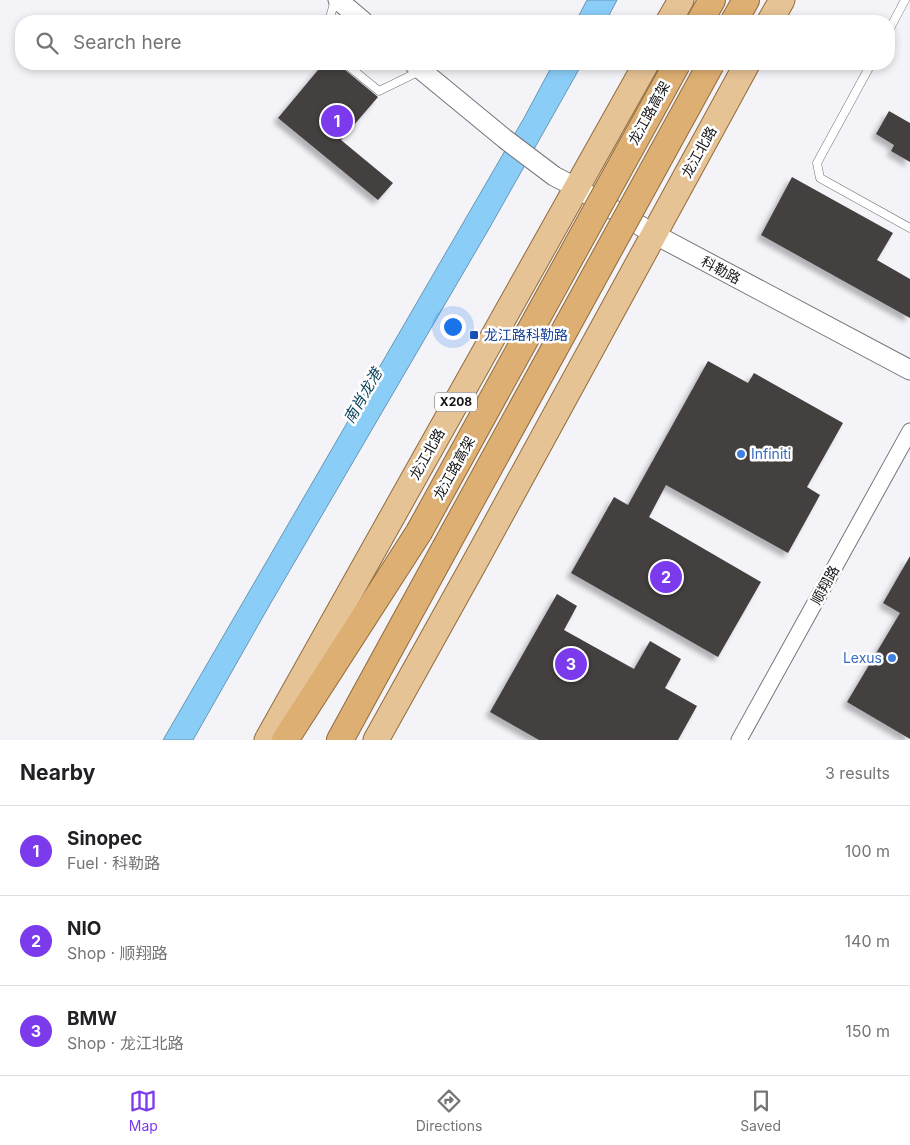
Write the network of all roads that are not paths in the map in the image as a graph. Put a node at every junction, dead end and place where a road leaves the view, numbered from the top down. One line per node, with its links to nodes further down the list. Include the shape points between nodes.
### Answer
1 (337, 0): 7 (lane); 8 (street)
2 (681, 0): 9 (main road)
3 (712, 0): 10 (highway)
4 (746, 0): 11 (highway)
5 (782, 0): 12 (main road)
6 (905, 0): 13 (lane)
7 (331, 15)
8 (356, 15)
9 (672, 15)
10 (703, 15)
11 (737, 15)
12 (773, 15)
13 (895, 19)
14 (353, 70): 15 (lane, via 379,91)
15 (413, 70)
16 (422, 70): 22 (street, 科勒路, via 505,139 554,176)
17 (643, 70): 22 (main road, 龙江北路 / X208)
18 (674, 70): 27 (highway, 龙江路高架, bridge)
19 (708, 70): 28 (highway, bridge)
20 (744, 70): 24 (main road, 龙江北路)
21 (868, 70): 23 (lane, via 817,163 820,178)
22 (577, 188): 24 (street, 科勒路); 29 (main road, 龙江北路 / X208)
23 (910, 228)
24 (654, 234): 25 (street, 科勒路); 34 (main road, 龙江北路)
25 (910, 370)
26 (910, 431): 35 (street, 顺翔路)
27 (419, 532): 30 (highway); 31 (highway, 龙江路高架)
28 (445, 548): 32 (highway); 33 (highway)
29 (267, 740)
30 (285, 740)
31 (302, 740)
32 (340, 740)
33 (353, 740)
34 (376, 740)
35 (739, 740)

